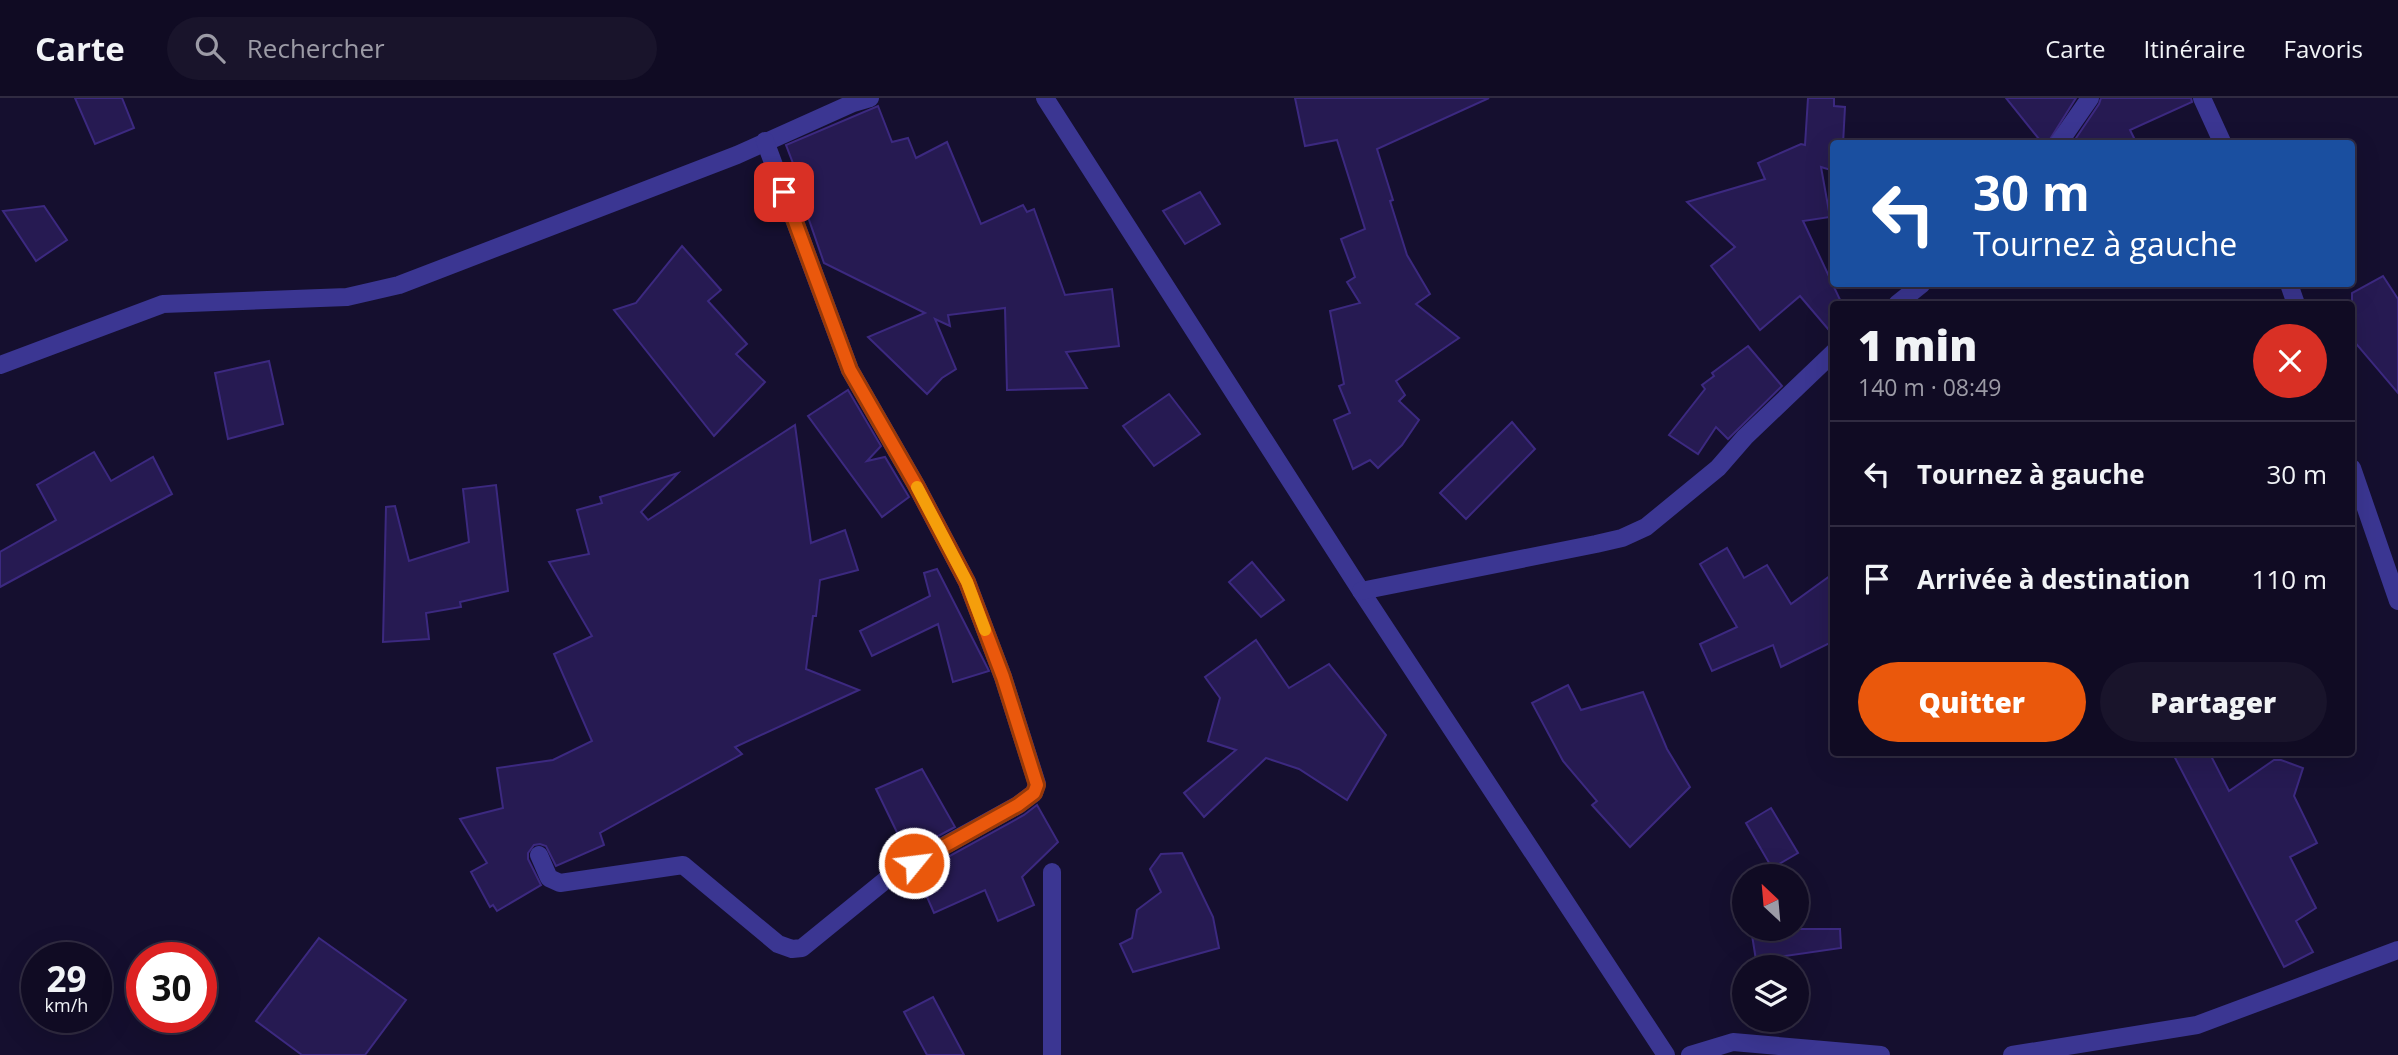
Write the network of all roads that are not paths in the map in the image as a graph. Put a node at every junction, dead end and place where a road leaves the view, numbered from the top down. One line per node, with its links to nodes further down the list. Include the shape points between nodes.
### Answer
1 (870, 98): 7 (street)
2 (1045, 98): 13 (street)
3 (2090, 98): 5 (street)
4 (2202, 98): 6 (street)
5 (2061, 140)
6 (2221, 140)
7 (765, 141): 11 (street, via 398,285 347,298 163,304); 15 (street, via 850,370 967,582 1003,677 1037,788 996,819 893,874 802,948 778,944 683,865 560,883 549,878)
8 (1918, 287): 9 (street)
9 (1901, 301)
10 (1830, 356): 13 (street, via 1718,468 1646,527 1596,544)
11 (0, 365)
12 (2355, 477): 14 (street)
13 (1361, 592): 19 (street)
14 (2398, 601)
15 (539, 855)
16 (1052, 872): 18 (street)
17 (2398, 950): 22 (street, via 2197,1025)
18 (1052, 1055)
19 (1666, 1055)
20 (1690, 1055): 21 (street, via 1733,1042)
21 (1881, 1055)
22 (2012, 1055)

